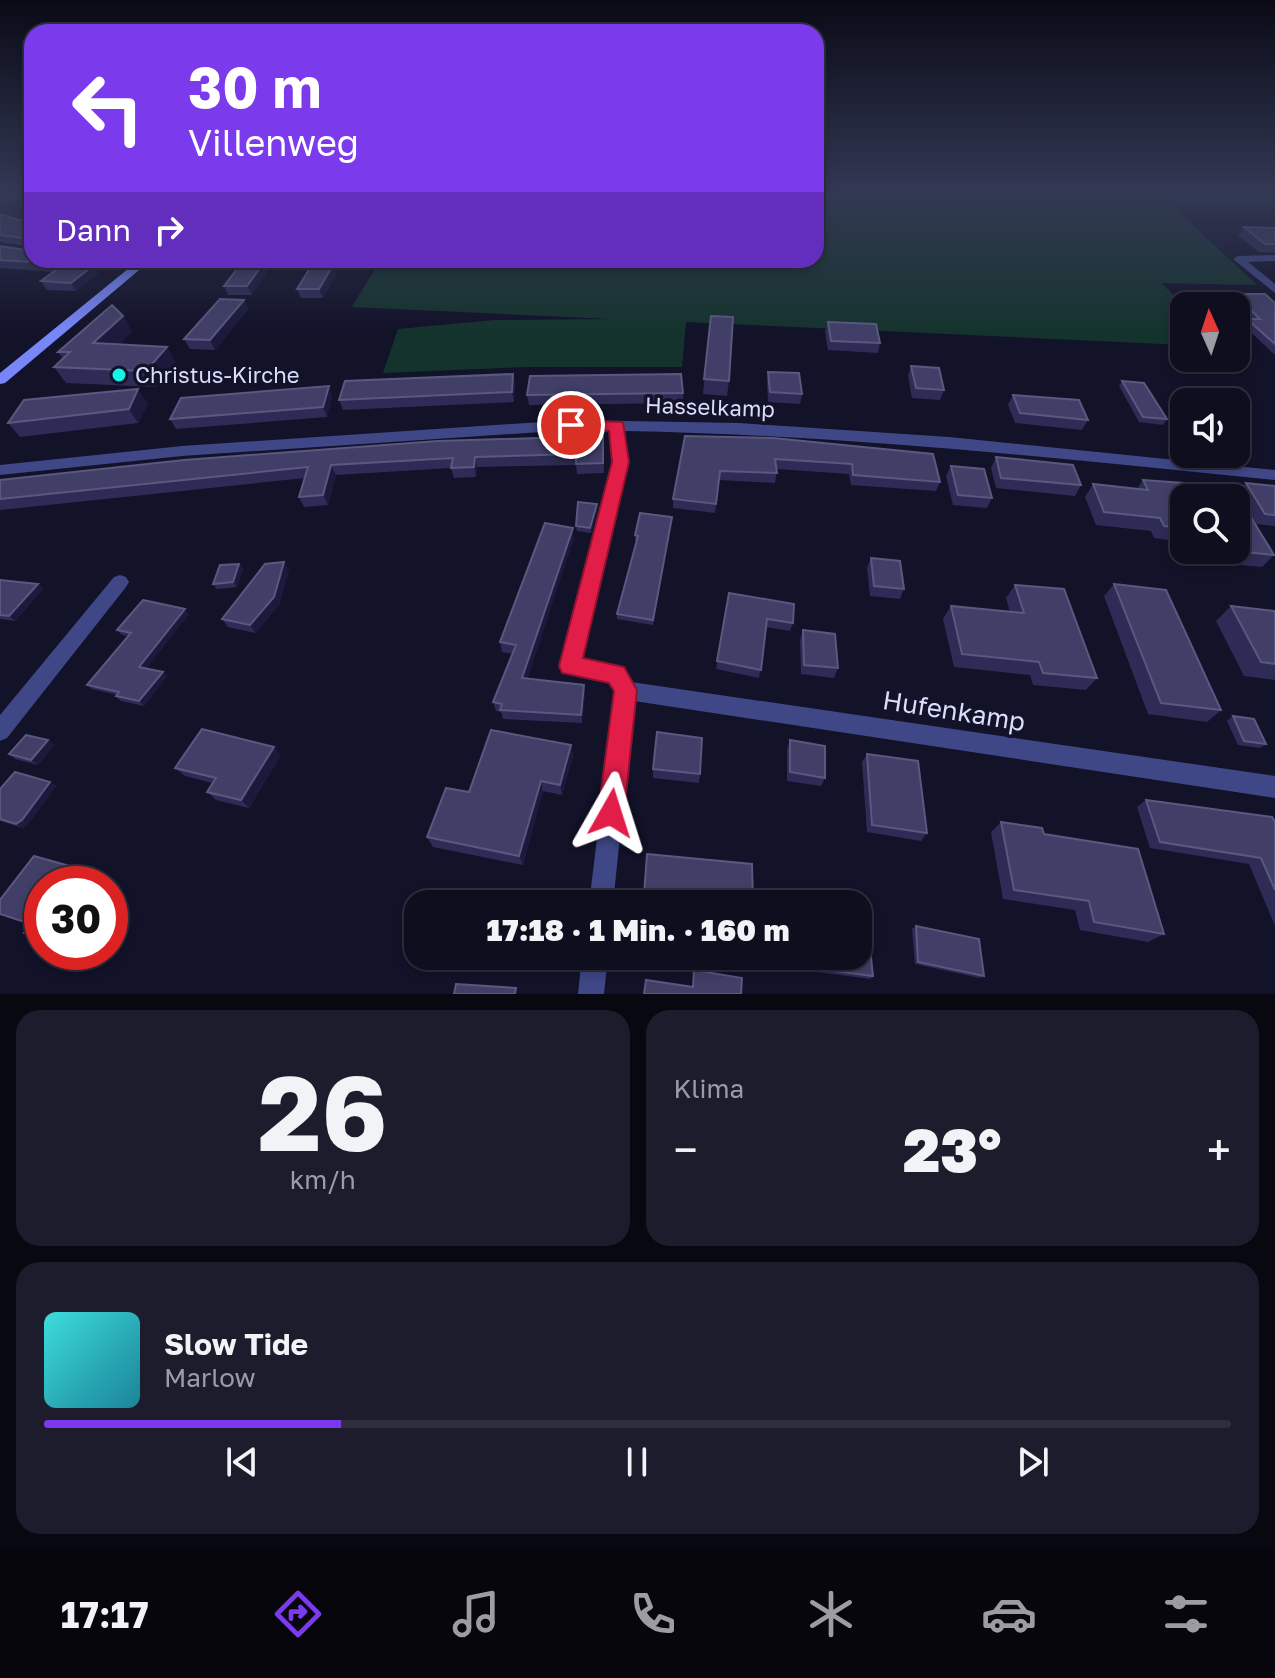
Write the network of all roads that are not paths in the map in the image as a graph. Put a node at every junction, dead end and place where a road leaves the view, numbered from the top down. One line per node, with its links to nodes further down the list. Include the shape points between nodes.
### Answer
1 (1275, 258): 3 (street, via 1238,259)
2 (136, 268): 4 (street)
3 (1275, 290)
4 (0, 380)
5 (617, 426): 6 (street, Hasselkamp, via 182,451); 7 (street, Hasselkamp, via 949,442); 9 (street, via 620,462 570,666 616,674)
6 (0, 470)
7 (1275, 475)
8 (120, 582): 10 (street)
9 (625, 690): 11 (street, Hufenkamp); 12 (street)
10 (0, 731)
11 (1275, 787)
12 (603, 890)
13 (594, 970): 14 (street)
14 (591, 994)

